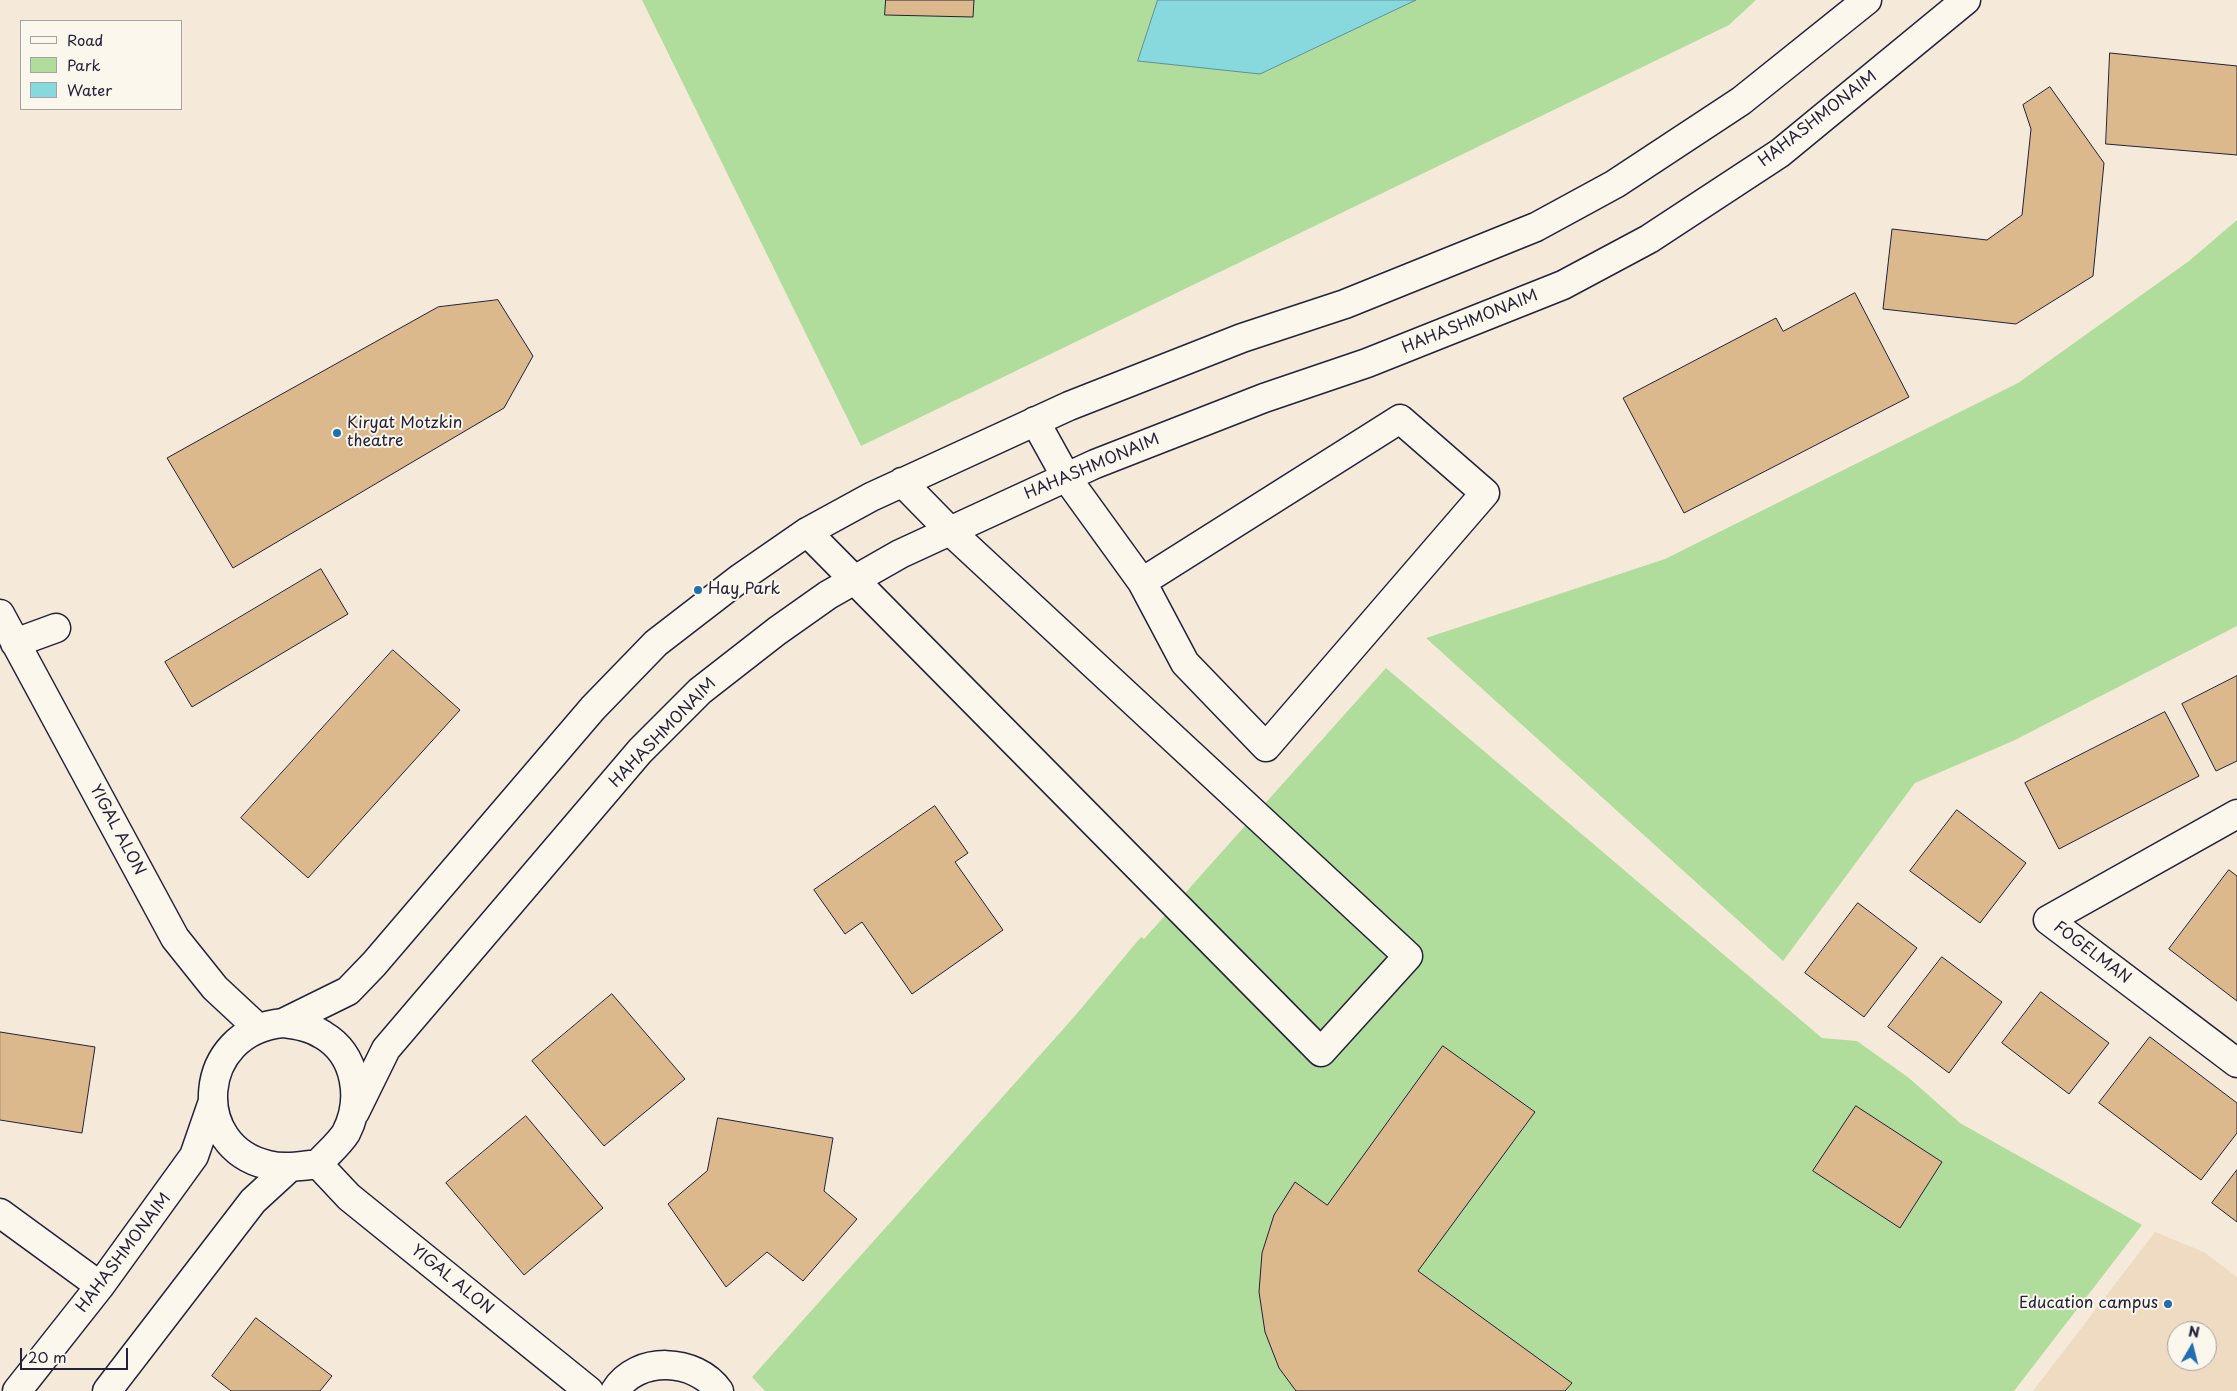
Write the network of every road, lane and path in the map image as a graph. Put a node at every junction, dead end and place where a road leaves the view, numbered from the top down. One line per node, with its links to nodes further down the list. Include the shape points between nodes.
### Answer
1 (1867, 0): 3 (street, via 1741,101 1615,184 1536,227 1345,304 1158,370)
2 (1966, 0): 4 (street, HAHASHMONAIM, via 1780,153 1649,239 1563,285 1367,363 1182,429)
3 (1035, 421): 4 (street); 5 (street)
4 (1066, 477): 6 (street, HAHASHMONAIM); 9 (street)
5 (902, 482): 6 (street); 7 (street)
6 (950, 531): 8 (street, HAHASHMONAIM); 8 (street, via 1408,956 1321,1052)
7 (807, 532): 8 (street); 14 (street, via 656,643 593,708 348,991)
8 (855, 580): 17 (street, HAHASHMONAIM, via 828,595 730,666 640,751 386,1049)
9 (1142, 582): 9 (street, via 1185,663 1266,747 1485,492 1400,419)
10 (0, 614): 12 (street, YIGAL ALON)
11 (56, 628): 12 (street)
12 (16, 643): 14 (street, YIGAL ALON, via 175,938 216,988)
13 (2237, 814): 15 (street, FOGELMAN, via 2048,920)
14 (271, 1025): 16 (street, via 238,1040 222,1058 214,1080); 17 (street, via 305,1026 324,1035 340,1050 352,1068)
15 (2237, 1063)
16 (212, 1104): 19 (street, via 230,1143 248,1157 268,1165); 21 (street, HAHASHMONAIM, via 194,1156)
17 (355, 1112): 18 (street, via 345,1134)
18 (318, 1164): 19 (street); 24 (street, YIGAL ALON, via 349,1197)
19 (290, 1167): 23 (street, via 253,1201)
20 (0, 1213): 21 (street)
21 (100, 1286): 22 (street, HAHASHMONAIM)
22 (18, 1391)
23 (107, 1391)
24 (589, 1391)
25 (615, 1391): 26 (street, via 634,1373 654,1366 676,1365 696,1371)
26 (719, 1391)

